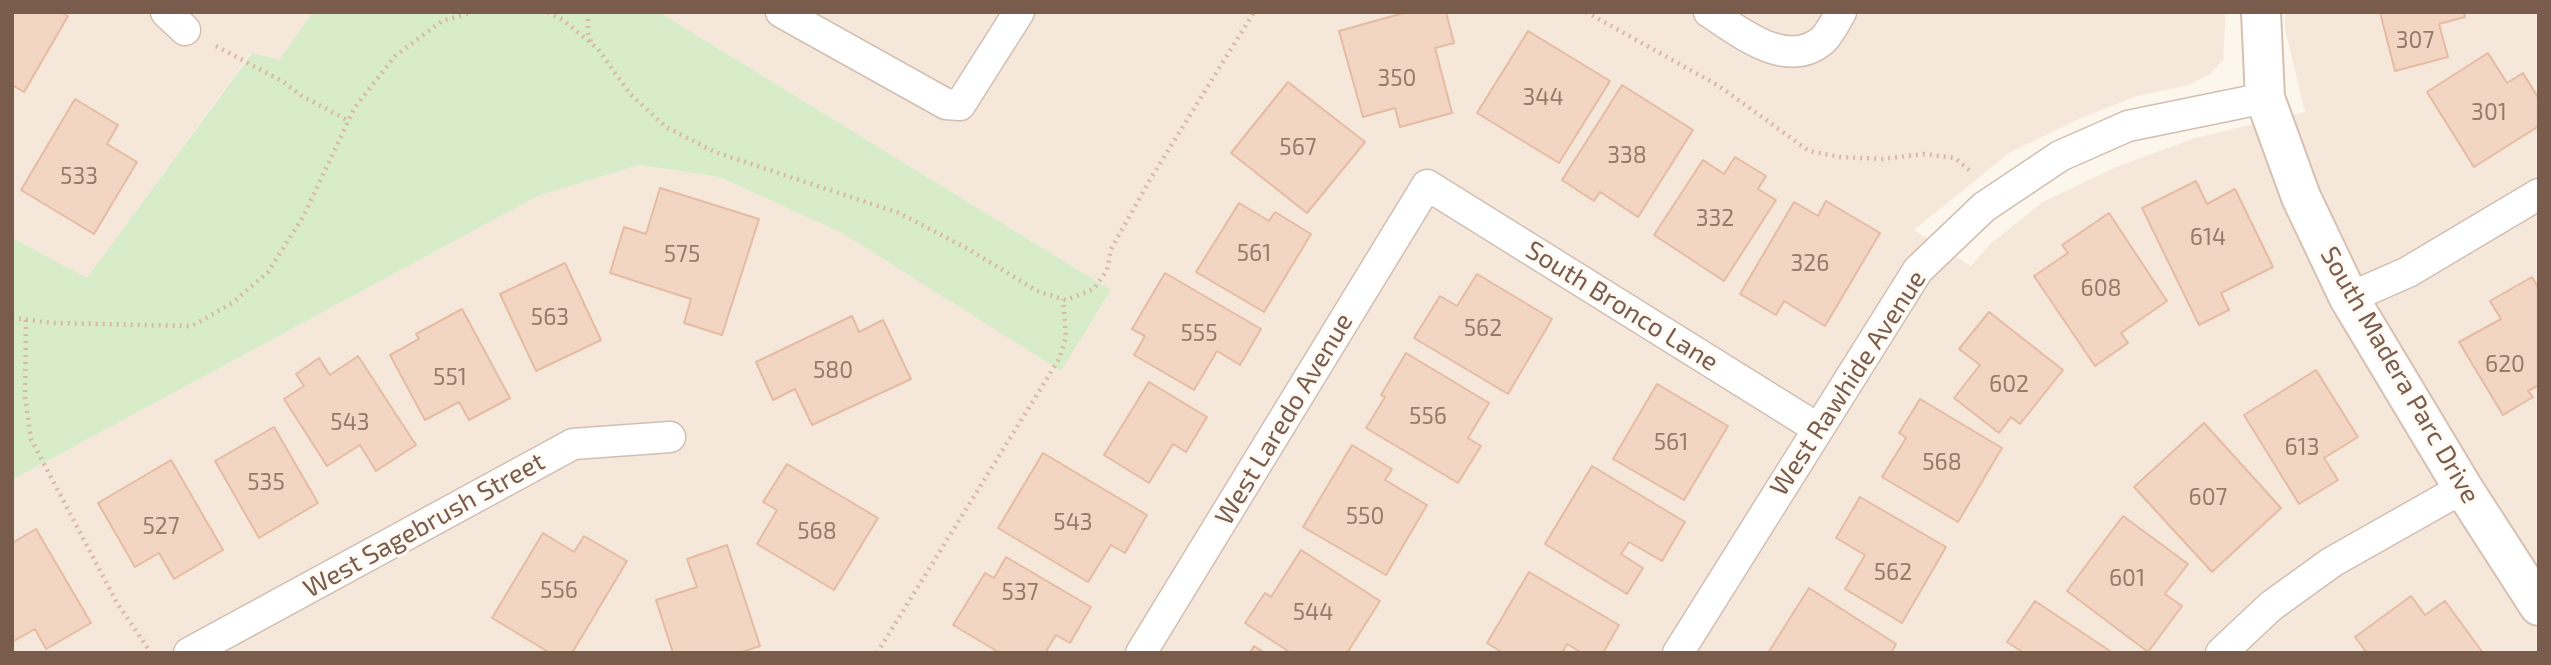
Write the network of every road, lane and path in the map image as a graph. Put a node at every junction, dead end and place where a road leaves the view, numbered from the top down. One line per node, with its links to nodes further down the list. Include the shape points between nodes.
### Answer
1 (474, 12): 14 (path, via 442,21 395,56)
2 (588, 12): 12 (path)
3 (781, 12): 4 (street, via 946,104 960,105)
4 (1019, 12)
5 (1254, 12): 19 (path, via 1151,178 1111,249 1107,270 1094,289)
6 (1586, 12): 17 (path, via 1719,86 1809,150 1840,157 1883,159 1923,154 1955,158)
7 (1709, 12): 8 (street, via 1769,49 1807,51 1825,39)
8 (1841, 12)
9 (2261, 12): 13 (street, South Madera Parc Drive)
10 (553, 13): 12 (path)
11 (175, 21): 14 (path)
12 (591, 43): 19 (path, via 630,94 666,127 715,152 899,213 1037,291)
13 (2265, 98): 17 (street, West Rawhide Avenue, via 2128,126 2060,156); 18 (street, South Madera Parc Drive, via 2301,197)
14 (349, 121): 21 (path, via 303,217 268,272 232,303 192,326)
15 (1427, 185): 22 (street, South Bronco Lane); 29 (street, West Laredo Avenue)
16 (2539, 194): 18 (street, via 2408,272)
17 (1995, 200): 22 (street, West Rawhide Avenue, via 1918,270)
18 (2349, 298): 24 (street, South Madera Parc Drive)
19 (1063, 299): 28 (path, via 1066,337 1059,359)
20 (12, 318): 21 (path)
21 (26, 320): 26 (path, via 25,397 31,439 117,603)
22 (1817, 428): 30 (street, West Rawhide Avenue)
23 (670, 437): 27 (street, West Sagebrush Street, via 573,444)
24 (2463, 488): 25 (street, South Madera Parc Drive); 31 (street, via 2332,562 2271,606)
25 (2539, 606)
26 (151, 653)
27 (189, 653)
28 (877, 653)
29 (1141, 653)
30 (1678, 653)
31 (2221, 653)

